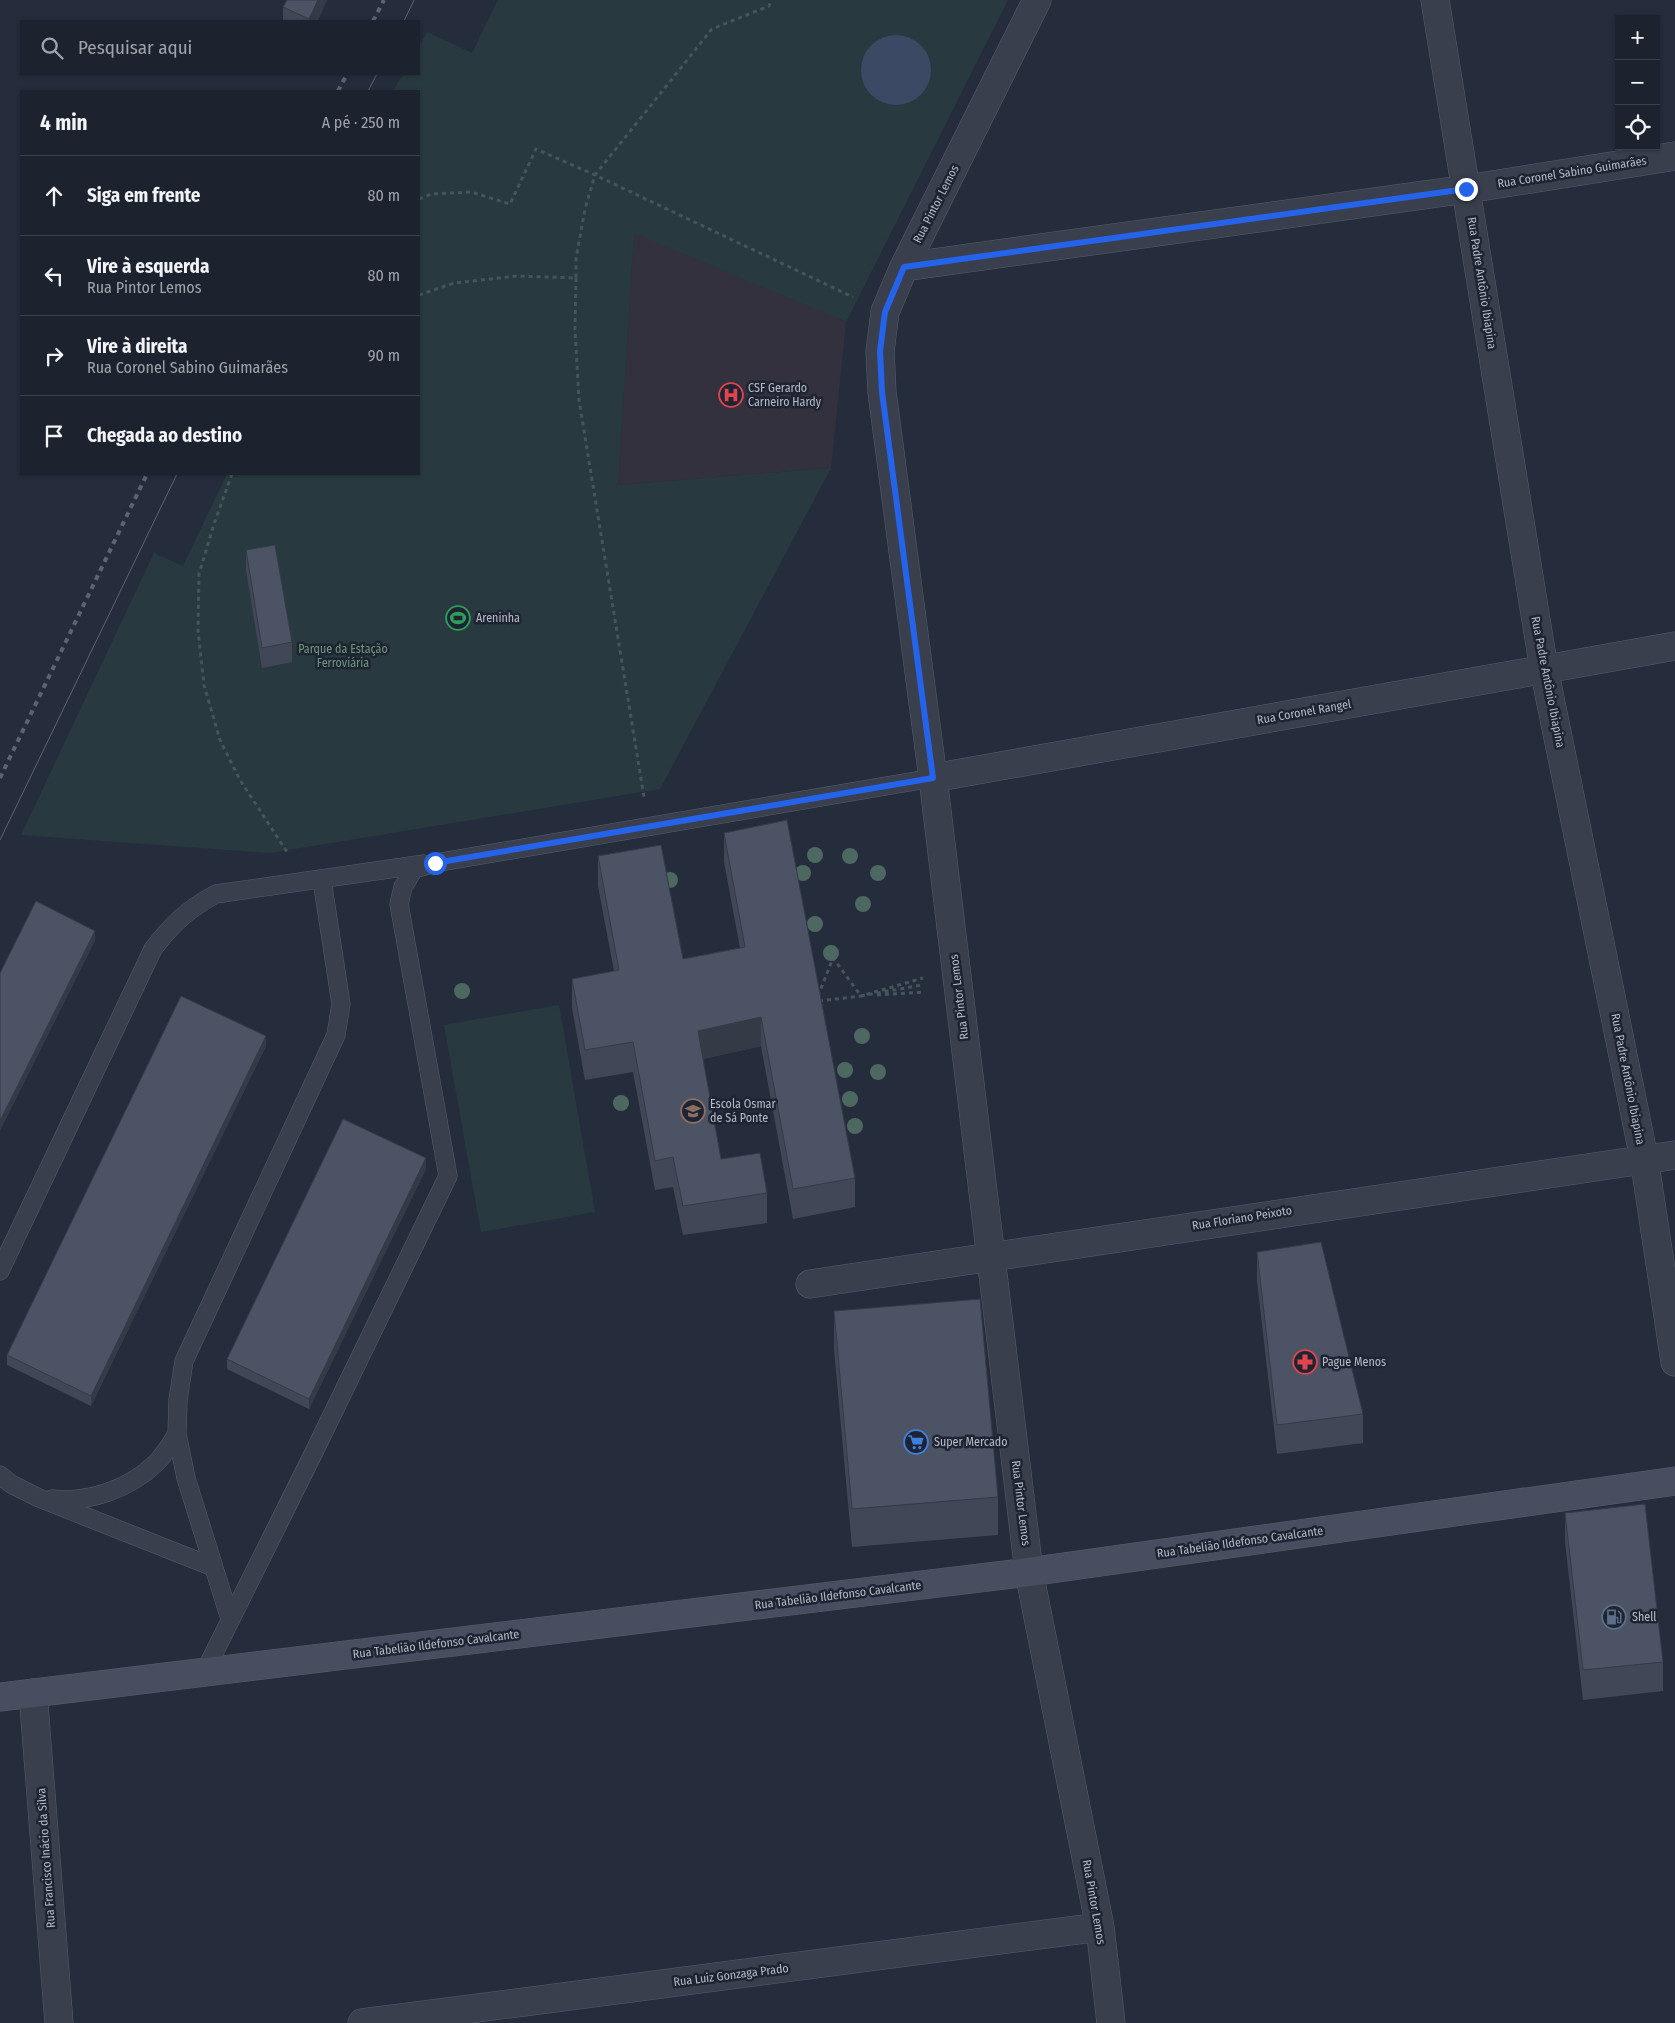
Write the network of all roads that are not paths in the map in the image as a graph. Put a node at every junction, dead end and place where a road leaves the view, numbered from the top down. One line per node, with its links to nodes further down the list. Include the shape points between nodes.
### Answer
1 (1037, 0): 5 (street, Rua Pintor Lemos)
2 (1435, 0): 4 (street, Rua Padre Antônio Ibiapina)
3 (1675, 156): 4 (street, Rua Coronel Sabino Guimarães)
4 (1466, 189): 5 (street, Rua Coronel Sabino Guimarães); 7 (street, Rua Padre Antônio Ibiapina)
5 (904, 267): 8 (street, Rua Pintor Lemos, via 885,312 880,351 882,392)
6 (1675, 646): 7 (street, Rua Coronel Rangel)
7 (1544, 668): 8 (street, Rua Coronel Rangel); 12 (street, Rua Padre Antônio Ibiapina)
8 (933, 778): 9 (lane); 13 (street, Rua Pintor Lemos)
9 (435, 863): 10 (lane); 23 (lane, via 414,869 403,887 399,904 448,1176)
10 (314, 881): 14 (lane, via 216,894 193,907 153,949); 17 (lane, via 341,1004 336,1035 184,1361)
11 (1675, 1155): 12 (street, Rua Floriano Peixoto)
12 (1644, 1158): 13 (street, Rua Floriano Peixoto); 16 (street, Rua Padre Antônio Ibiapina)
13 (990, 1256): 15 (street, Rua Floriano Peixoto); 22 (street, Rua Pintor Lemos)
14 (0, 1271)
15 (810, 1284)
16 (1675, 1362)
17 (177, 1434): 20 (lane, via 157,1462 129,1483 97,1496 71,1501); 21 (lane, via 186,1478)
18 (0, 1475): 20 (lane)
19 (1675, 1481): 22 (main road, Rua Tabelião Ildefonso Cavalcante)
20 (39, 1498): 21 (lane)
21 (213, 1568): 23 (lane)
22 (1029, 1572): 24 (main road, Rua Tabelião Ildefonso Cavalcante); 27 (street, Rua Pintor Lemos)
23 (230, 1619): 24 (lane)
24 (204, 1673): 25 (main road, Rua Tabelião Ildefonso Cavalcante)
25 (33, 1693): 26 (main road, Rua Tabelião Ildefonso Cavalcante); 28 (street, Rua Francisco Inácio da Silva)
26 (0, 1697)
27 (1100, 1927): 29 (street, Rua Luiz Gonzaga Prado); 30 (street, Rua Pintor Lemos)
28 (59, 2023)
29 (362, 2023)
30 (1111, 2023)

